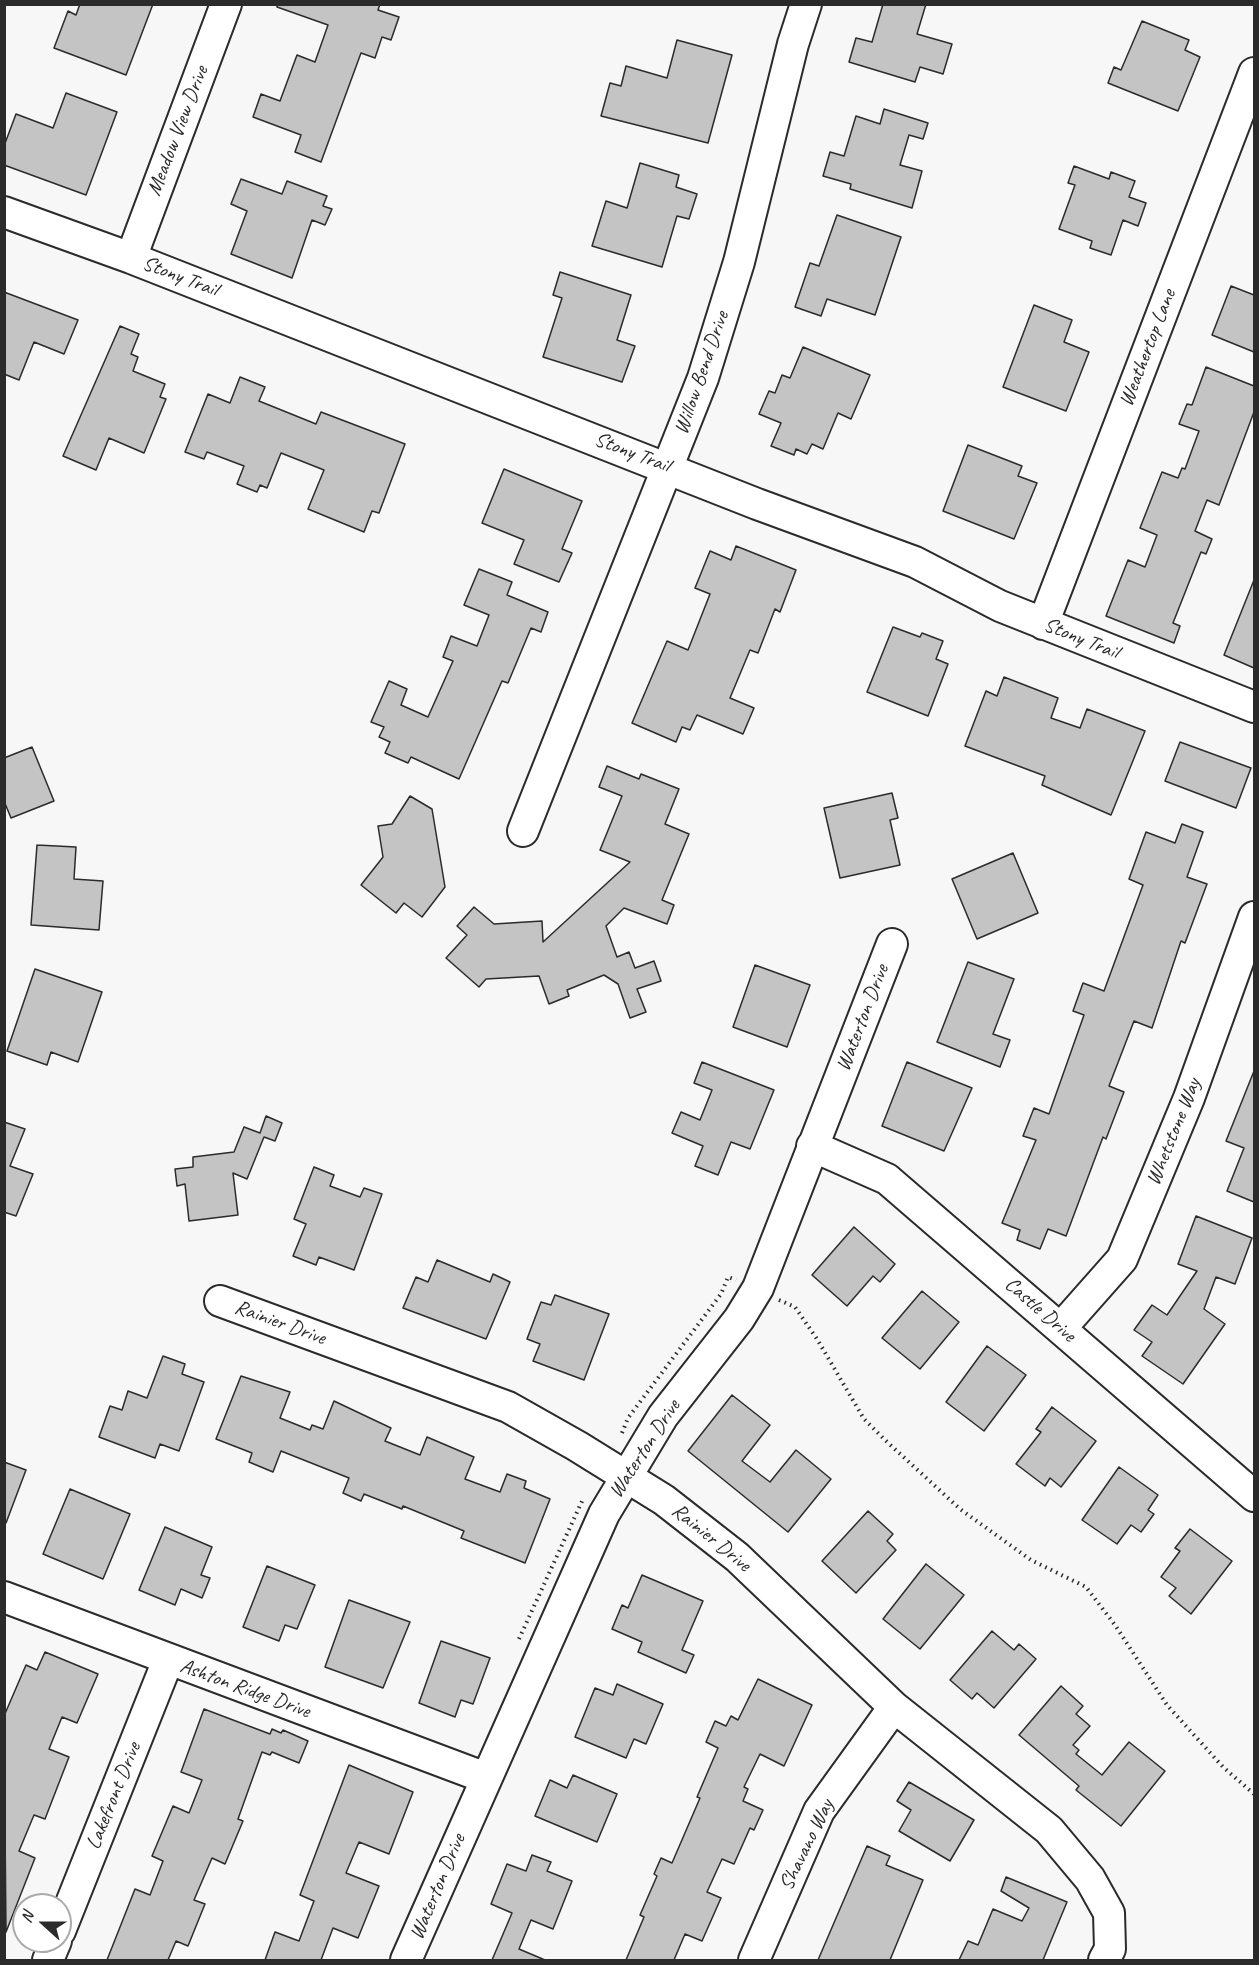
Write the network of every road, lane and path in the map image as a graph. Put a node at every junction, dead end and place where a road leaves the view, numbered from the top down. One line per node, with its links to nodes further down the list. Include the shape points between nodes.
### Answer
1 (226, 4): 5 (street, Meadow View Drive)
2 (806, 4): 6 (street, Willow Bend Drive, via 736,272 703,378)
3 (1254, 73): 7 (street, Weathertop Lane)
4 (4, 212): 5 (street, Stony Trail)
5 (131, 258): 6 (street, Stony Trail)
6 (668, 467): 7 (street, Stony Trail, via 915,562); 9 (street, Willow Bend Drive)
7 (1043, 624): 8 (street, Stony Trail)
8 (1254, 707)
9 (523, 831)
10 (1254, 917): 14 (street, Whetstone Way, via 1189,1098 1122,1259)
11 (892, 944): 12 (street, Waterton Drive)
12 (813, 1146): 14 (street, Castle Drive, via 887,1179); 15 (street, Waterton Drive, via 758,1288 739,1319 663,1416)
13 (220, 1301): 15 (street, Rainier Drive, via 508,1407)
14 (1060, 1328): 16 (street, Castle Drive)
15 (625, 1476): 19 (street, Rainier Drive, via 664,1500 736,1557); 20 (street, Waterton Drive, via 604,1514)
16 (1254, 1496)
17 (4, 1597): 18 (street, Ashton Ridge Drive)
18 (168, 1660): 20 (street, Ashton Ridge Drive); 21 (street, Lakefront Drive)
19 (894, 1707): 23 (street, Shavano Way, via 819,1811); 24 (street, Rainier Drive, via 1049,1830 1090,1879 1110,1912 1110,1949)
20 (486, 1778): 22 (street, Waterton Drive)
21 (72, 1901)
22 (406, 1960)
23 (754, 1960)
24 (1104, 1960)

